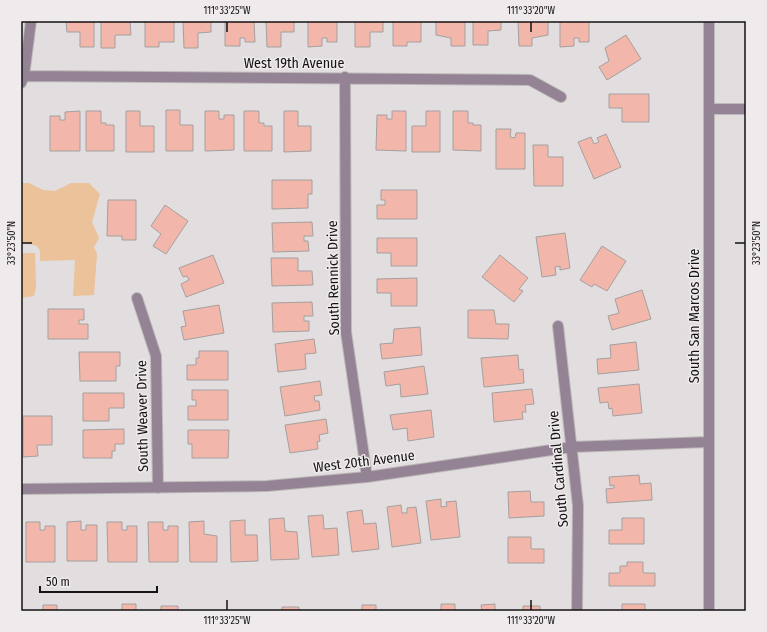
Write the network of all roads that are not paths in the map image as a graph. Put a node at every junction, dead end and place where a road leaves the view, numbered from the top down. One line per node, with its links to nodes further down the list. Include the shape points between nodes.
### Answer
1 (31, 21): 4 (street)
2 (709, 21): 6 (street, South San Marcos Drive)
3 (345, 77): 4 (street, West 19th Avenue); 5 (street, West 19th Avenue, via 530,80); 12 (street, South Rennick Drive, via 346,332)
4 (22, 79)
5 (561, 97)
6 (709, 109): 7 (street); 10 (street, South San Marcos Drive)
7 (746, 109)
8 (137, 298): 13 (street, South Weaver Drive, via 156,356)
9 (558, 326): 11 (street, South Cardinal Drive)
10 (708, 442): 11 (street, West 20th Avenue); 16 (street, South San Marcos Drive)
11 (572, 448): 12 (street, West 20th Avenue); 15 (street, South Cardinal Drive, via 578,506)
12 (367, 477): 13 (street, West 20th Avenue, via 267,486)
13 (158, 488): 14 (street, West 20th Avenue)
14 (21, 489)
15 (577, 611)
16 (709, 611)

